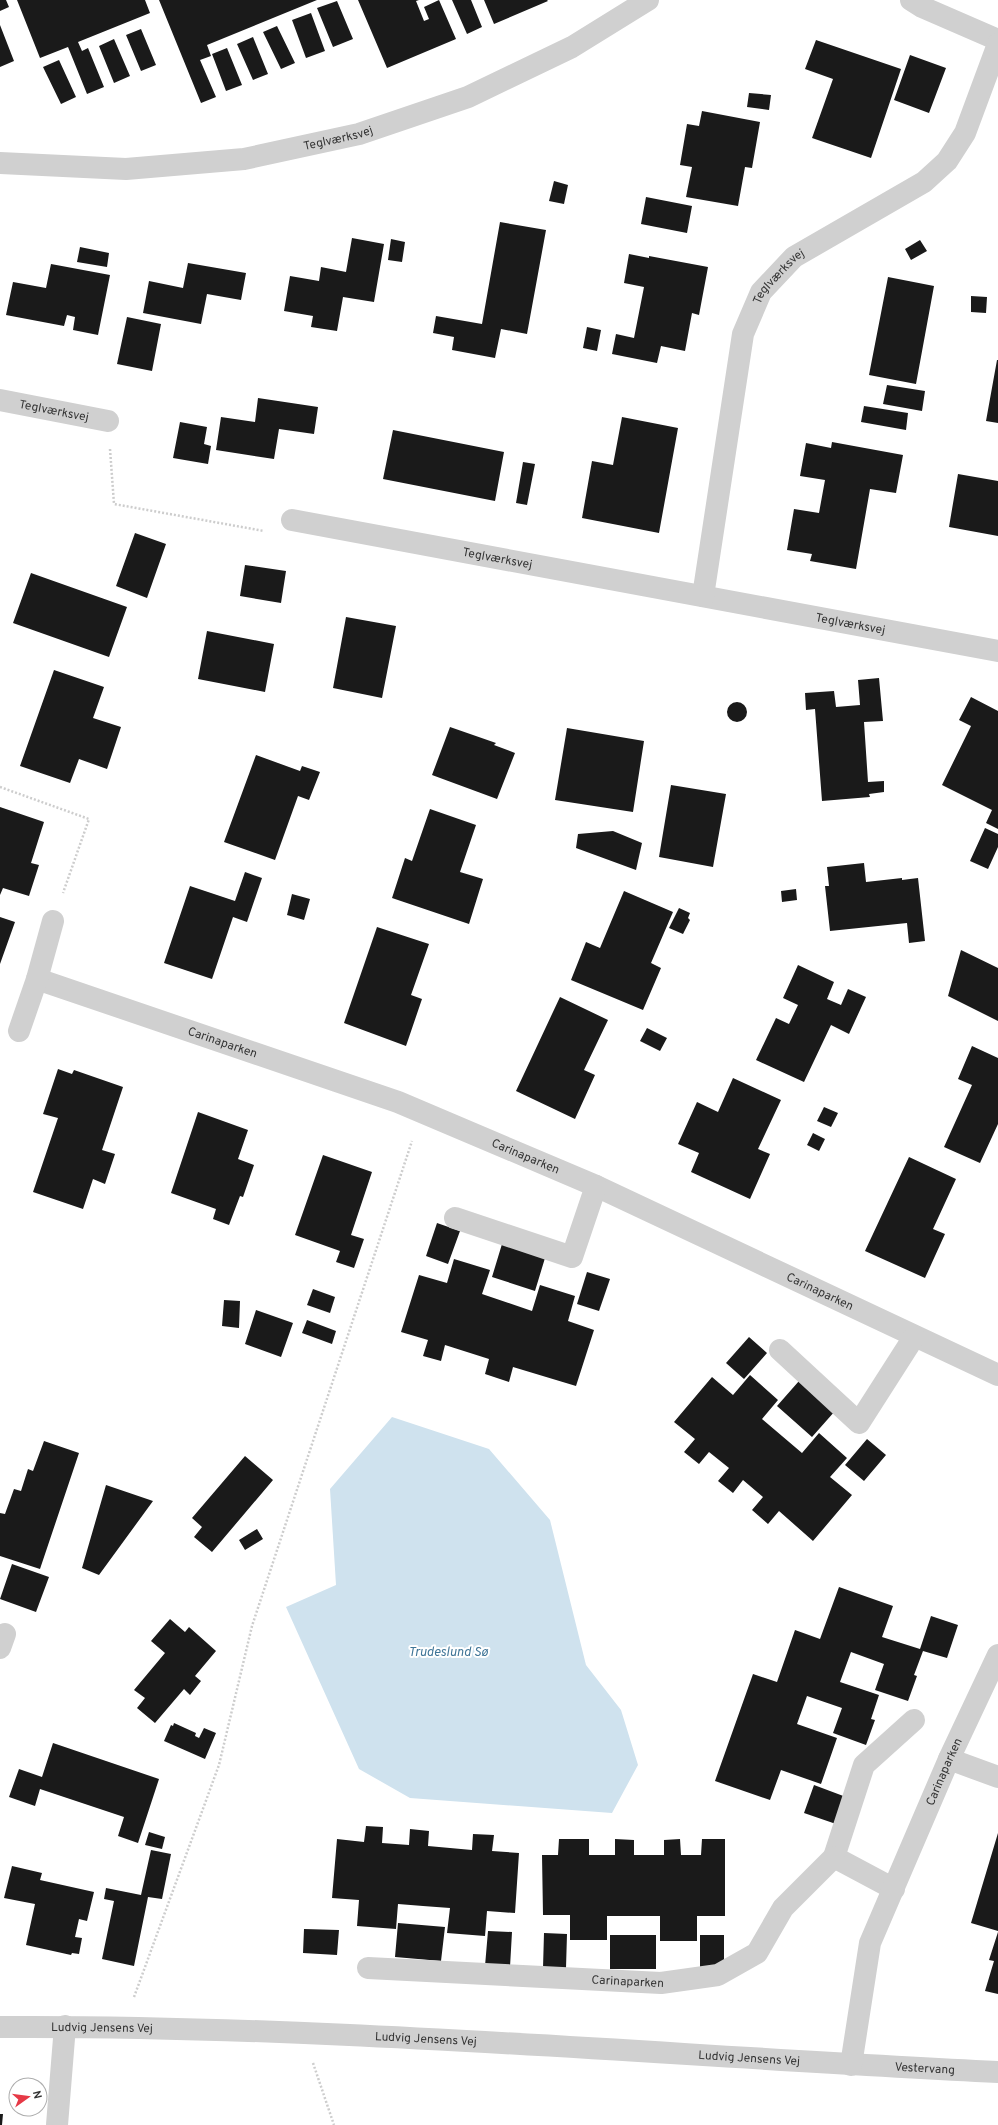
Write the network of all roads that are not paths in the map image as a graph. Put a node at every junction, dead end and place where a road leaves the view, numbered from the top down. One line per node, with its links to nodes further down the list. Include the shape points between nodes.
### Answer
1 (648, 0): 5 (street, Teglværksvej, via 572,47 468,98 359,134 244,159 165,166 126,169)
2 (911, 0): 3 (street)
3 (998, 40)
4 (998, 44): 9 (street, Teglværksvej, via 965,133 946,161 924,182 794,257 761,292 743,334)
5 (0, 163)
6 (0, 400): 7 (street, Teglværksvej)
7 (108, 421)
8 (292, 520): 9 (street, Teglværksvej)
9 (702, 596): 10 (street, Teglværksvej)
10 (998, 651)
11 (53, 921): 12 (street)
12 (37, 979): 13 (street); 14 (street, Carinaparken, via 398,1102)
13 (19, 1031)
14 (596, 1186): 15 (street, via 572,1257); 16 (street, Carinaparken)
15 (455, 1218)
16 (914, 1337): 17 (street, via 859,1423); 18 (street, Carinaparken)
17 (780, 1350)
18 (998, 1376)
19 (998, 1655): 21 (street, Carinaparken)
20 (914, 1720): 23 (street, Carinaparken, via 864,1765)
21 (949, 1759): 22 (street); 24 (street, Carinaparken)
22 (998, 1777)
23 (834, 1857): 24 (street); 25 (street, Carinaparken, via 783,1908 757,1953 718,1975 661,1983)
24 (894, 1889): 28 (street, Carinaparken, via 870,1943)
25 (368, 1968)
26 (65, 2026): 27 (street, Ludvig Jensens Vej); 28 (street, Ludvig Jensens Vej, via 390,2037); 30 (street)
27 (0, 2027)
28 (851, 2065): 29 (street, Vestervang)
29 (998, 2072)
30 (57, 2125)

